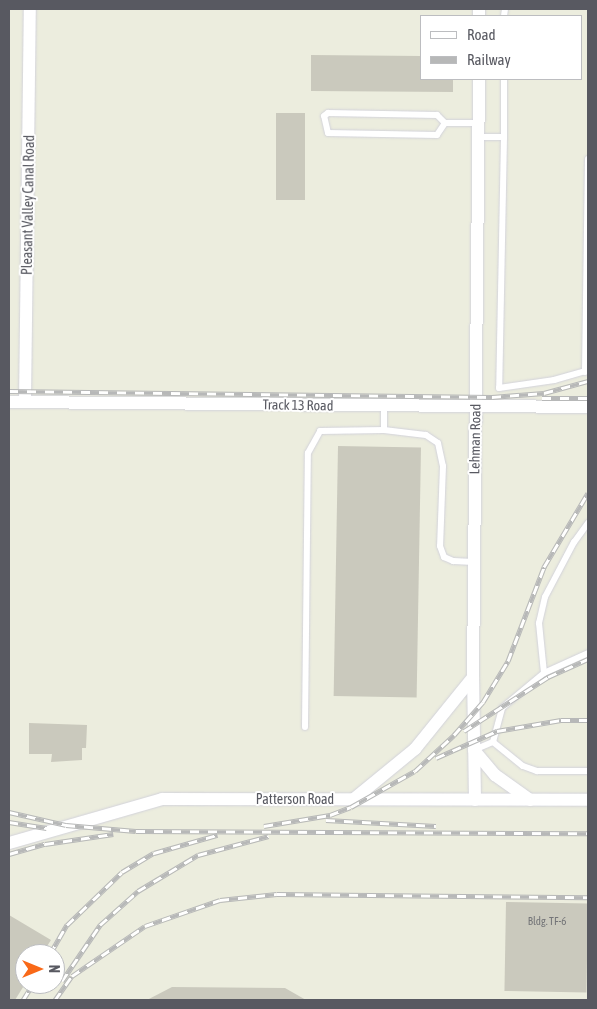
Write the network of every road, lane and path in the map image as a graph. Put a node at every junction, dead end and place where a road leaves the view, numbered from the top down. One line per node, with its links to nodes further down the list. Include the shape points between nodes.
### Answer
1 (30, 9): 12 (street, Pleasant Valley Canal Road)
2 (479, 80): 5 (street, Lehman Road)
3 (504, 80): 7 (lane)
4 (445, 123): 4 (lane, via 437,135 328,133 324,116 436,115); 5 (lane)
5 (478, 124): 6 (street, Lehman Road)
6 (478, 138): 7 (lane); 14 (street, Lehman Road)
7 (504, 138): 10 (lane, via 499,388 554,380)
8 (588, 159): 9 (lane)
9 (588, 167): 10 (lane)
10 (587, 371)
11 (9, 402): 12 (street, Track 13 Road)
12 (25, 402): 13 (street, Track 13 Road)
13 (384, 406): 14 (street, Track 13 Road); 16 (lane)
14 (476, 406): 15 (street, Track 13 Road); 18 (street, Lehman Road)
15 (588, 408)
16 (384, 430): 18 (lane, via 426,434 438,443 442,466 440,546 444,557); 22 (lane, via 320,431 308,453)
17 (588, 523): 20 (lane, via 545,597 539,623)
18 (474, 562): 21 (street, Lehman Road)
19 (588, 653): 20 (lane)
20 (544, 673): 23 (lane, via 502,708)
21 (473, 678): 24 (street, Lehman Road); 26 (street, via 415,749)
22 (305, 727)
23 (493, 742): 24 (lane); 25 (lane, via 523,766 537,771)
24 (474, 750): 27 (street, Lehman Road); 28 (street, via 495,774)
25 (588, 771)
26 (354, 799): 27 (street, Patterson Road); 31 (street, Patterson Road, via 162,799)
27 (475, 800): 28 (street, Patterson Road)
28 (530, 800): 29 (street, Patterson Road)
29 (588, 800)
30 (9, 837): 31 (street)
31 (30, 837): 32 (street, Patterson Road)
32 (9, 843)

